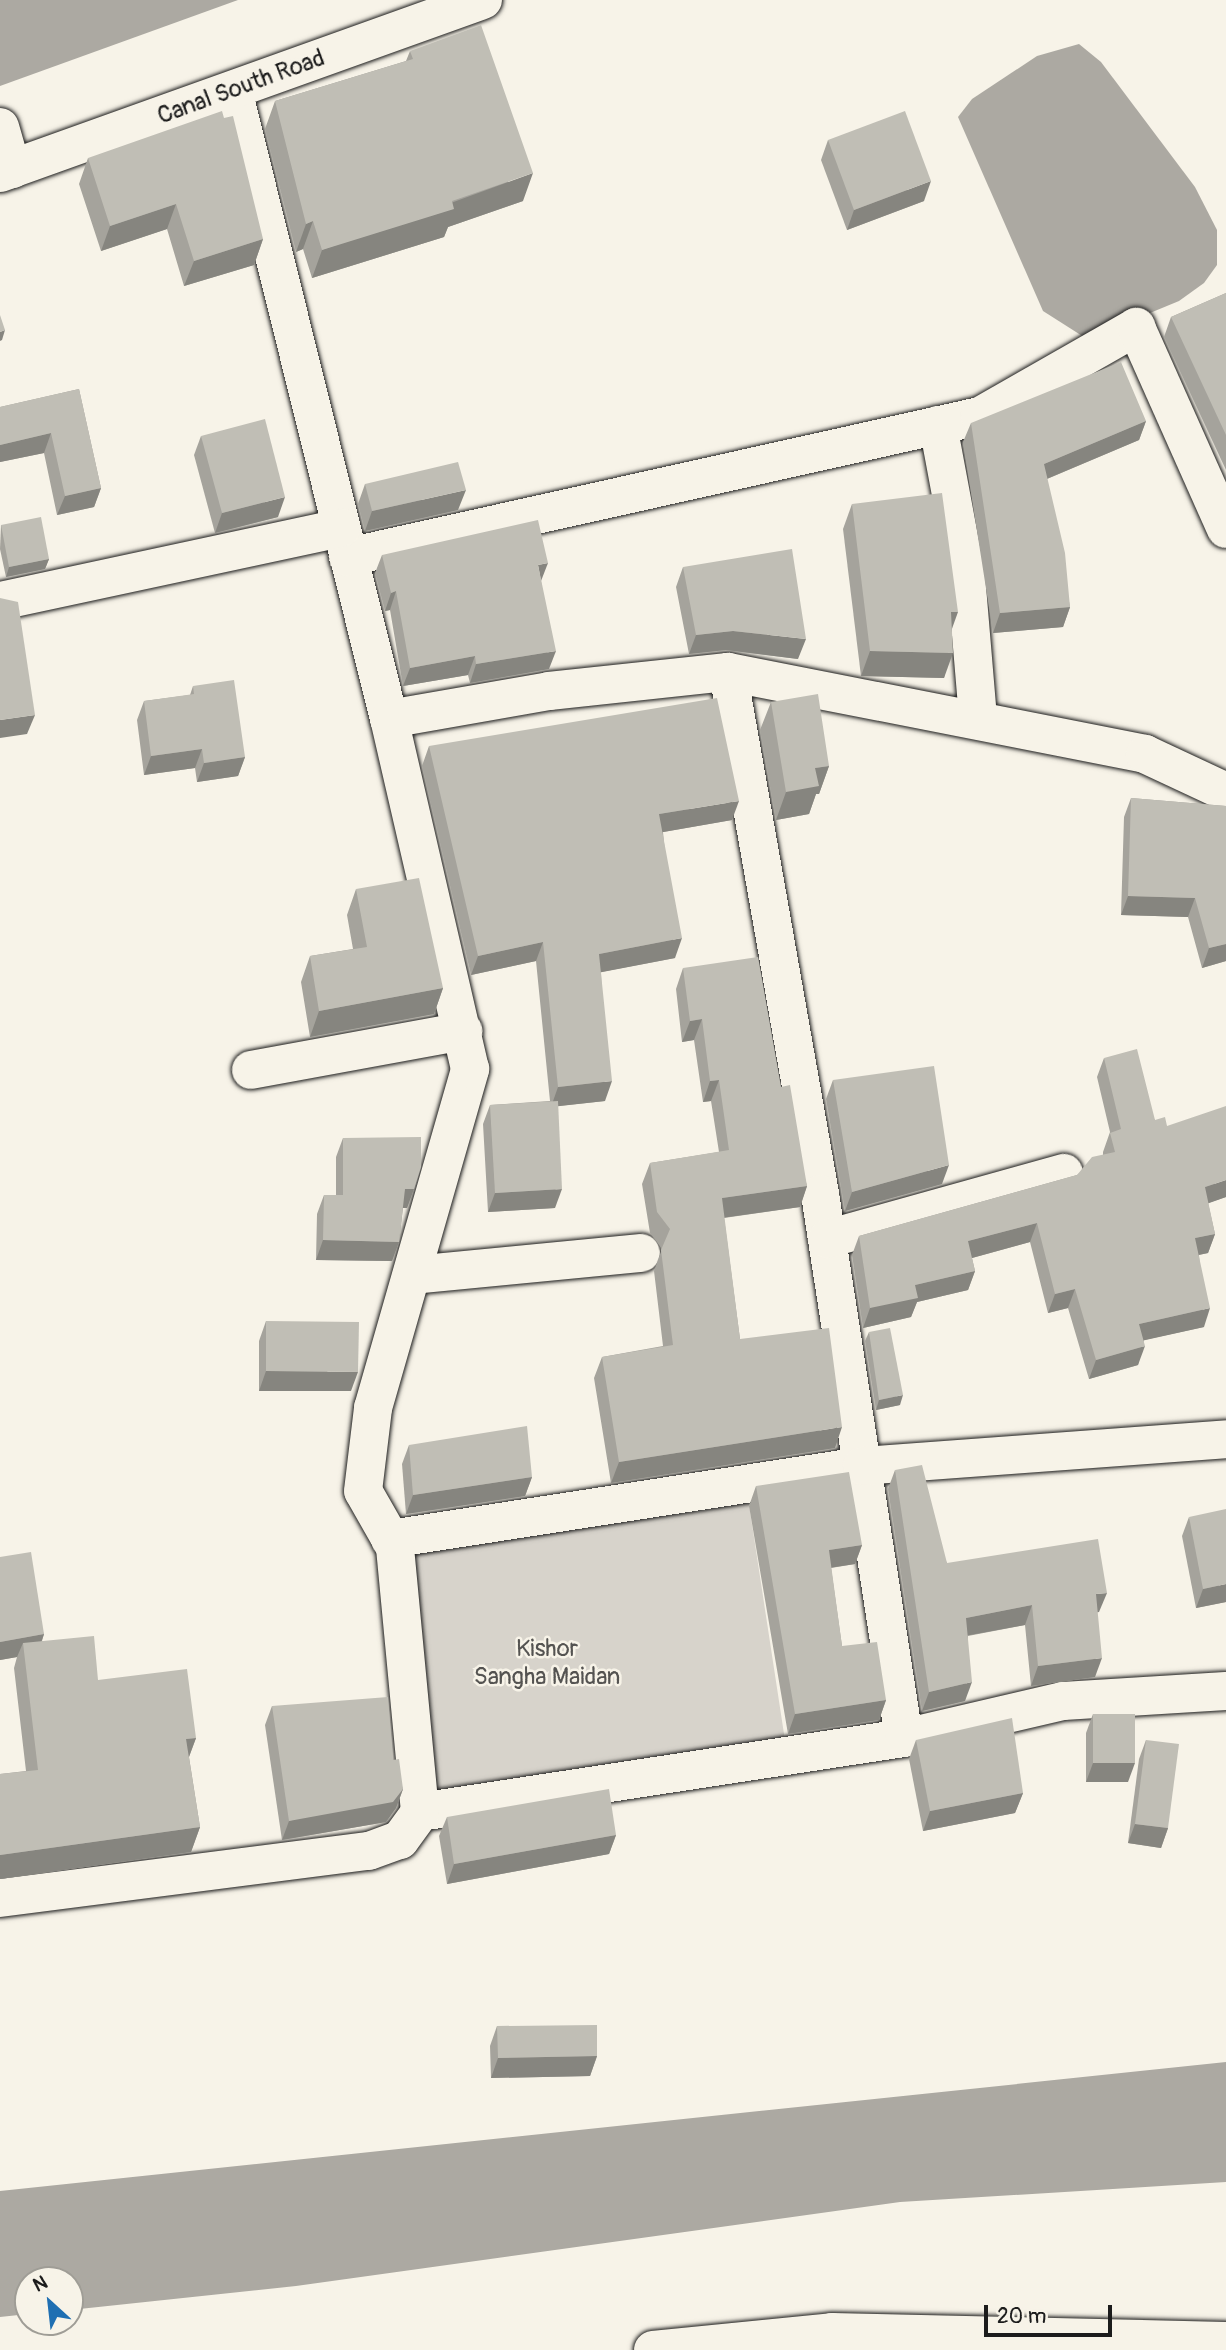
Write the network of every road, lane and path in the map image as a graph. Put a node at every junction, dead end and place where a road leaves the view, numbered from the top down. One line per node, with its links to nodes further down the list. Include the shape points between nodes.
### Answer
1 (483, 0): 2 (street, Canal South Road)
2 (233, 90): 4 (street, Canal South Road); 7 (street)
3 (0, 127): 4 (street)
4 (6, 171)
5 (938, 425): 6 (street, via 980,416 1136,327); 7 (street); 11 (street, via 966,575)
6 (1226, 529)
7 (345, 542): 8 (street); 10 (street)
8 (0, 601)
9 (727, 672): 10 (street, via 549,691); 11 (street); 16 (street)
10 (389, 719): 13 (street)
11 (978, 719): 12 (street, via 1145,754)
12 (1223, 782)
13 (463, 1031): 14 (street); 18 (street, via 470,1069)
14 (251, 1070)
15 (1064, 1173): 16 (street)
16 (827, 1238): 20 (street)
17 (641, 1253): 18 (street)
18 (412, 1275): 21 (street, via 373,1408 365,1461 363,1491)
19 (1226, 1439): 20 (street)
20 (862, 1466): 21 (street); 23 (street)
21 (390, 1539): 24 (street)
22 (1226, 1690): 23 (street, via 1063,1701)
23 (904, 1738): 24 (street)
24 (420, 1812): 25 (street, via 400,1840 369,1851)
25 (0, 1898)
26 (1226, 2341): 27 (street, via 832,2332)
27 (653, 2350)

